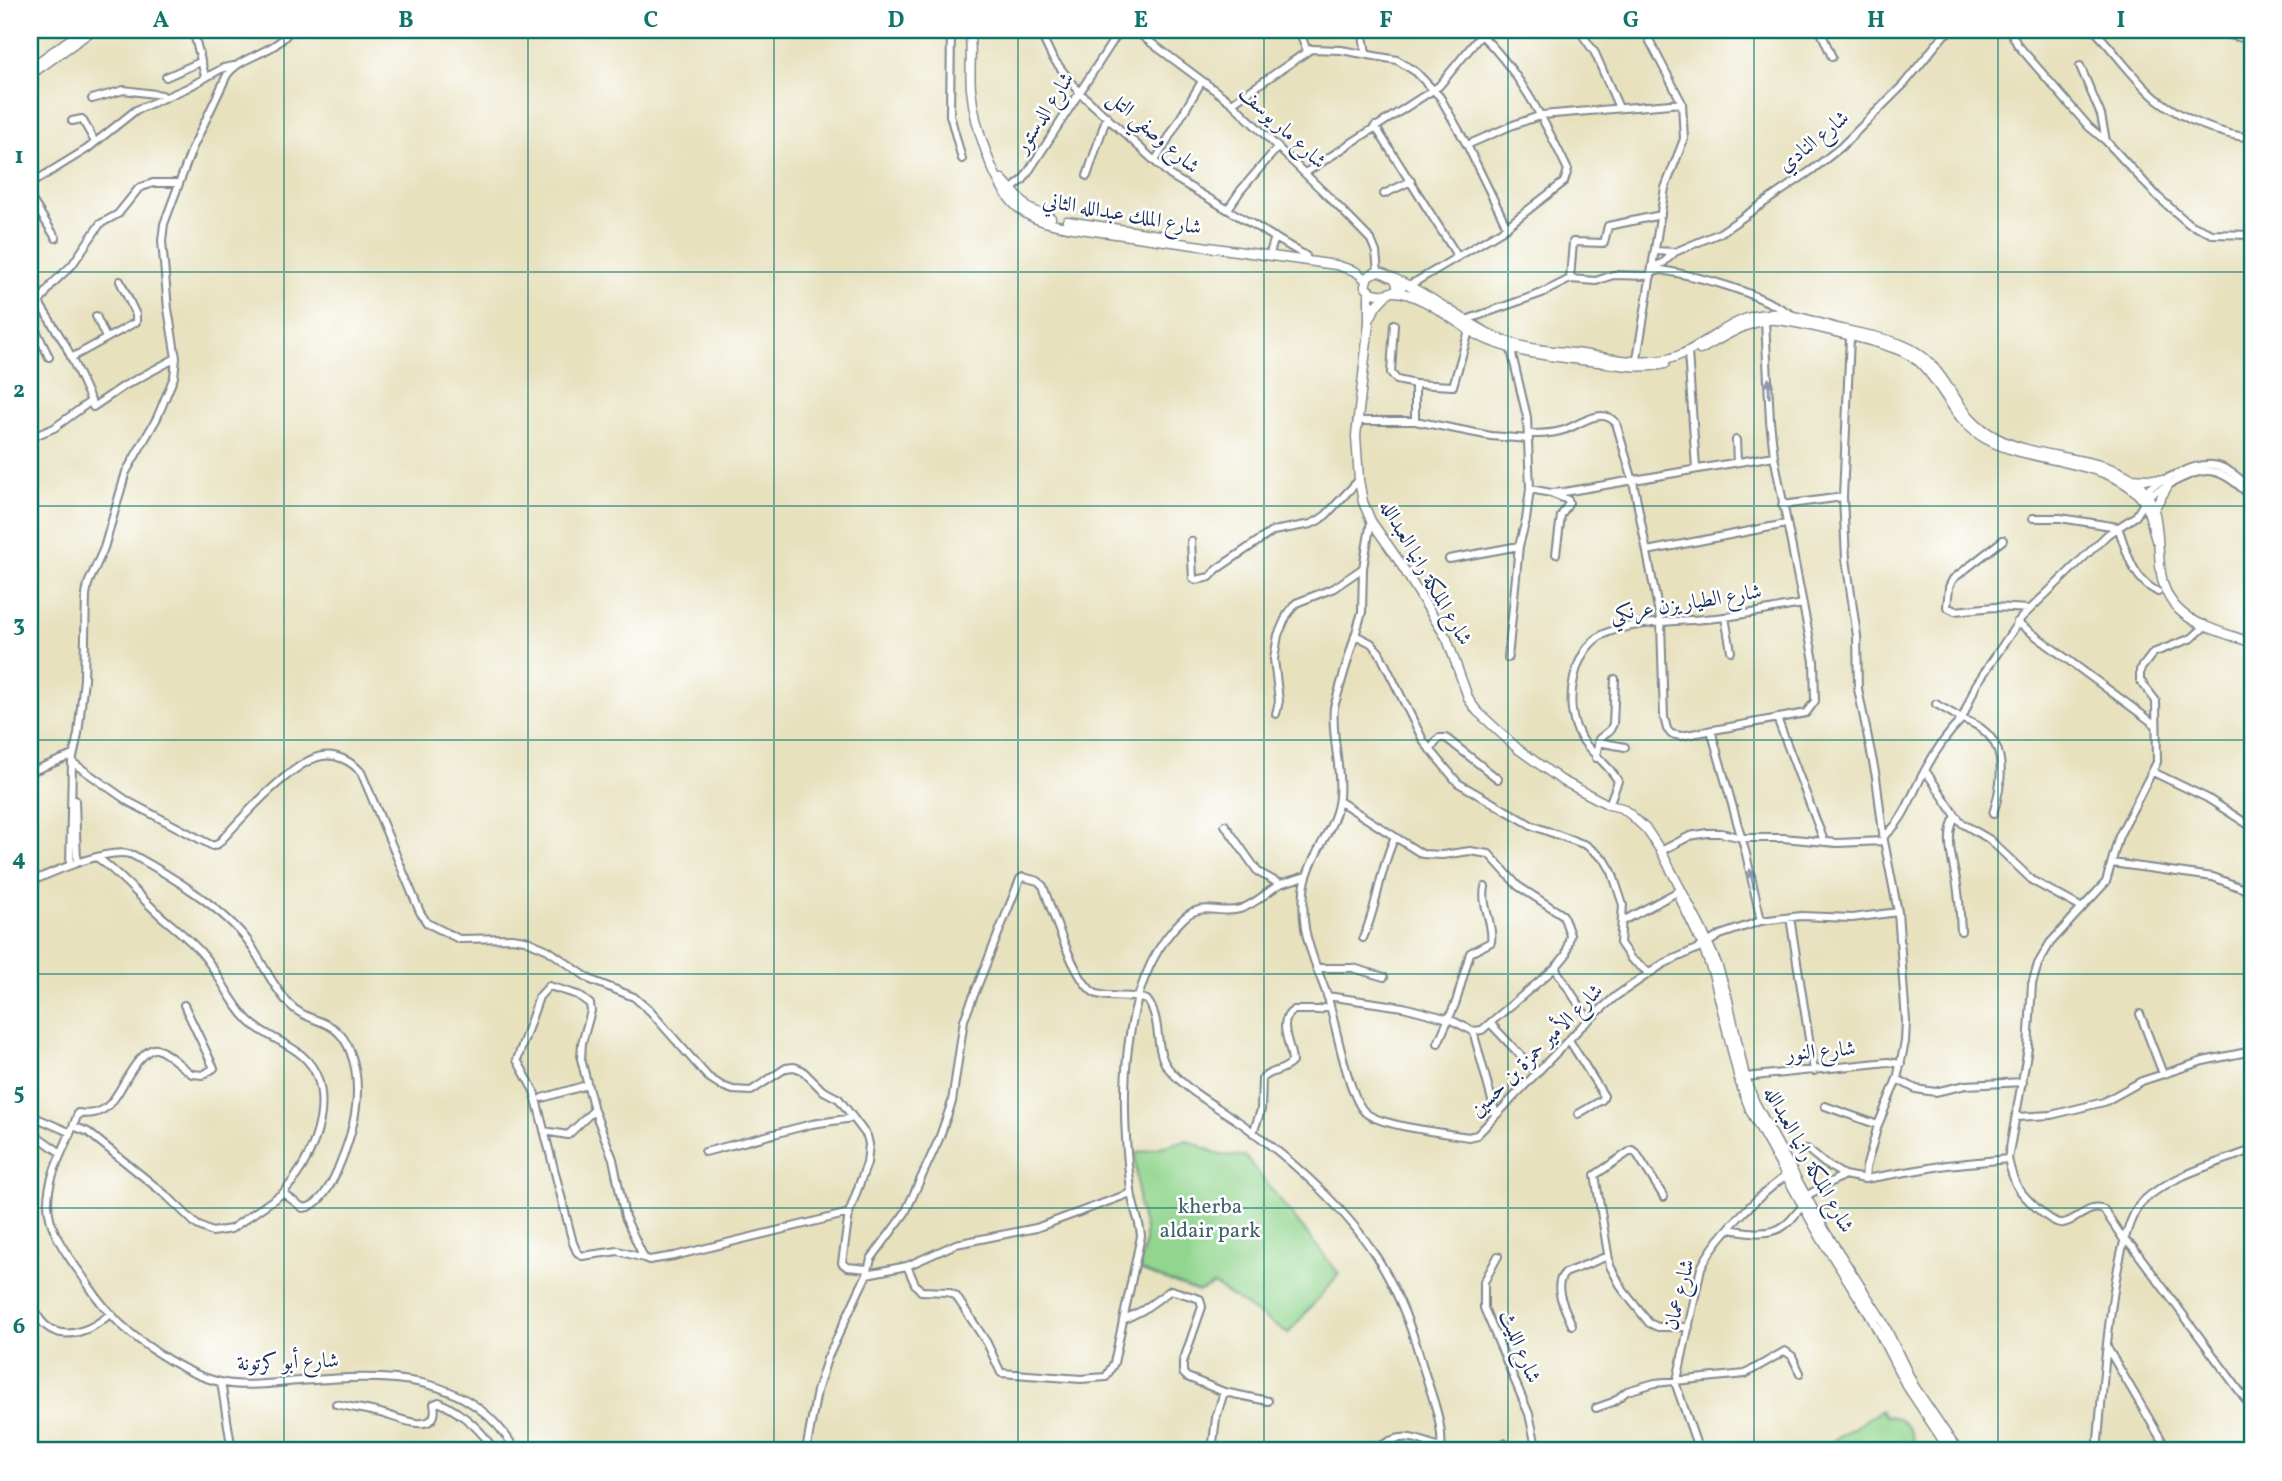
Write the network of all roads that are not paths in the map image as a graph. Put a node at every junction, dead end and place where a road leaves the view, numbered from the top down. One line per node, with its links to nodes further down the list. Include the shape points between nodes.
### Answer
1 (83, 30): 27 (main road)
2 (93, 30): 28 (main road)
3 (193, 30): 24 (street)
4 (290, 30): 25 (street, via 273,47)
5 (951, 30): 48 (street, via 950,115)
6 (972, 30): 56 (main road, شارع الملك عبدالله الثاني, via 980,116)
7 (1038, 30): 33 (street, شارع وصفي التل)
8 (1120, 30): 33 (street, شارع الدستور)
9 (1134, 30): 31 (street, شارع مار يوسف)
10 (1299, 30): 21 (street)
11 (1362, 30): 22 (street)
12 (1580, 30): 38 (street)
13 (1644, 30): 37 (street)
14 (1820, 30): 23 (street)
15 (1952, 30): 68 (street, شارع النادي, via 1841,147 1720,233)
16 (2010, 30): 44 (street, via 2017,44)
17 (2094, 30): 43 (street, via 2158,100 2216,130)
18 (2208, 30): 20 (street)
19 (1481, 31): 32 (street); 39 (street)
20 (2252, 40)
21 (1307, 51): 22 (street, via 1324,48); 36 (street)
22 (1366, 54): 32 (street, via 1407,65)
23 (1832, 57)
24 (200, 62): 29 (street); 30 (street)
25 (234, 66): 30 (street); 55 (street, via 215,96)
26 (2080, 66): 44 (street, via 2101,115)
27 (30, 68)
28 (30, 75)
29 (166, 76)
30 (205, 76): 34 (street)
31 (1202, 81): 36 (street, شارع مار يوسف); 49 (street)
32 (1435, 89): 42 (street); 46 (street)
33 (1079, 92): 40 (street, شارع وصفي التل); 52 (street, شارع الدستور)
34 (165, 98): 35 (street, via 124,90); 45 (street, via 136,110)
35 (92, 99)
36 (1232, 103): 47 (street, شارع مار يوسف)
37 (1682, 103): 38 (street); 61 (street, via 1684,139 1665,188)
38 (1619, 108): 39 (street)
39 (1542, 115): 46 (street); 62 (street, via 1568,175)
40 (1107, 116): 49 (street, شارع وصفي التل); 51 (street)
41 (72, 121): 45 (street, via 82,119)
42 (1375, 126): 50 (street); 53 (street)
43 (2252, 138)
44 (2106, 141): 63 (street, via 2189,224 2212,233)
45 (95, 142): 54 (street)
46 (1467, 145): 62 (street)
47 (1278, 147): 50 (street, شارع مار يوسف); 60 (street)
48 (962, 159)
49 (1155, 162): 60 (street, شارع وصفي التل, via 1185,187)
50 (1305, 173): 71 (street, شارع مار يوسف, via 1370,238)
51 (1087, 176)
52 (1023, 180): 56 (street, شارع الدستور); 59 (street, شارع الدستور)
53 (1412, 181): 57 (street); 70 (street)
54 (30, 182)
55 (178, 183): 81 (street, via 139,188 118,214 100,224 78,258); 97 (street, via 162,234)
56 (1008, 192): 59 (main road, شارع الملك عبدالله الثاني)
57 (1384, 194)
58 (30, 197): 65 (street)
59 (1015, 201): 66 (main road, شارع الملك عبدالله الثاني, via 1062,221); 73 (main road, شارع الملك عبدالله الثاني, via 1032,218 1051,224 1336,265)
60 (1228, 209): 64 (street, شارع وصفي التل)
61 (1661, 215): 67 (street); 75 (street, via 1608,226 1604,243 1573,242)
62 (1507, 227): 70 (street)
63 (2252, 234)
64 (1275, 237): 66 (street); 69 (street, شارع وصفي التل)
65 (56, 238)
66 (1271, 250): 69 (main road, شارع الملك عبدالله الثاني)
67 (1655, 251): 68 (street, شارع النادي); 72 (street)
68 (1675, 252): 72 (street, شارع النادي)
69 (1306, 256): 71 (main road, شارع الملك عبدالله الثاني)
70 (1458, 257): 77 (street)
71 (1376, 272): 73 (main road); 74 (main road, شارع الملك عبدالله الثاني)
72 (1651, 272): 75 (street, via 1596,281); 80 (street, via 1671,272 1736,288); 98 (street)
73 (1366, 279): 78 (main road, شارع الملكة رانيا العبدالله)
74 (1395, 279): 77 (main road, شارع الملك عبدالله الثاني); 79 (main road, via 1398,284)
75 (1570, 279): 87 (street)
76 (120, 281): 92 (street, via 137,319)
77 (1409, 285): 79 (street); 87 (main road, شارع الملك عبدالله الثاني)
78 (1369, 291): 79 (main road); 88 (main road, شارع الملكة رانيا العبدالله)
79 (1392, 292): 88 (main road, شارع الملكة رانيا العبدالله, via 1376,306); 90 (main road, via 1415,297)
80 (1770, 302): 84 (street); 85 (street)
81 (38, 303): 82 (street); 96 (street)
82 (30, 310)
83 (96, 316): 92 (street)
84 (1794, 316): 85 (main road); 109 (main road, via 1906,346 1931,365 1970,420 1996,438)
85 (1767, 317): 91 (main road); 94 (main road, via 1748,319); 106 (street, one-way to 85)
86 (30, 318): 95 (street)
87 (1466, 320): 98 (main road, شارع الملك عبدالله الثاني, via 1521,346)
88 (1369, 323): 101 (main road, شارع الملكة رانيا العبدالله)
89 (1395, 324): 99 (street, via 1391,373 1397,380)
90 (1469, 331): 93 (main road); 99 (street, via 1453,386)
91 (1850, 337): 116 (main road, via 1902,351 1919,362 1959,418 1987,440 2119,479); 118 (street)
92 (106, 338): 96 (street)
93 (1511, 350): 98 (main road); 103 (street, via 1524,395)
94 (1688, 354): 98 (main road); 108 (street)
95 (49, 356)
96 (71, 358): 100 (street)
97 (176, 358): 100 (street, via 93,407); 157 (street, via 174,377 157,418 126,472 104,548 88,584 85,678)
98 (1636, 364)
99 (1415, 384): 102 (street)
100 (92, 401): 104 (street, via 54,428)
101 (1357, 421): 102 (street); 110 (main road, شارع الملكة رانيا العبدالله)
102 (1415, 421): 103 (street, via 1490,436)
103 (1529, 437): 111 (street, via 1563,431 1594,417 1611,417); 113 (street)
104 (30, 438)
105 (1735, 440): 107 (street)
106 (1774, 456): 107 (street); 119 (street)
107 (1737, 461): 108 (street)
108 (1696, 468): 111 (street)
109 (2131, 478): 112 (main road); 116 (main road)
110 (1359, 480): 122 (main road, شارع الملكة رانيا العبدالله); 128 (street, via 1326,515 1311,524 1270,533 1208,578 1193,578)
111 (1633, 481): 115 (street); 131 (street)
112 (2167, 482): 114 (street, via 2192,467 2210,464 2227,470); 116 (street); 117 (street, via 2209,470 2227,477); 120 (main road)
113 (1530, 489): 115 (street); 129 (street)
114 (2252, 489)
115 (1551, 494): 132 (street, via 1569,503 1561,516)
116 (2143, 496): 120 (main road); 125 (street, via 2136,516); 130 (main road)
117 (2252, 497)
118 (1843, 498): 119 (street); 170 (street, via 1858,689)
119 (1782, 505): 123 (street)
120 (2154, 509): 130 (main road)
121 (2033, 518): 124 (street)
122 (1370, 521): 134 (street, شارع الأمير حمزة بن حسين); 163 (main road, شارع الملكة رانيا العبدالله, via 1447,639 1477,712 1561,780)
123 (1786, 524): 131 (street); 136 (street)
124 (2099, 524): 125 (street); 126 (street)
125 (2118, 527): 126 (street); 135 (street, via 2129,561)
126 (2102, 539): 137 (street)
127 (2003, 540): 137 (street, via 1953,579 1947,607 1955,611)
128 (1191, 541)
129 (1519, 546): 133 (street); 145 (street)
130 (2158, 550): 141 (main road, via 2161,575 2172,602)
131 (1647, 551): 140 (street)
132 (1556, 554)
133 (1449, 559)
134 (1363, 568): 142 (street, شارع الأمير حمزة بن حسين, via 1363,605); 148 (street, via 1334,588 1296,603 1287,615 1274,659)
135 (2158, 592)
136 (1803, 604): 138 (street, شارع الطيار يزن عرنكي); 149 (street, via 1814,661 1815,701 1806,713)
137 (2029, 609): 139 (street)
138 (1725, 617): 140 (street, شارع الطيار يزن عرنكي); 144 (street)
139 (2017, 622): 150 (street, via 1976,685); 151 (street)
140 (1661, 624): 152 (street, via 1667,729 1675,736); 156 (street, شارع الطيار يزن عرنكي, via 1606,634 1582,657 1573,683 1573,718)
141 (2204, 624): 143 (main road); 151 (street, via 2192,638 2152,653 2140,670 2140,680 2156,701)
142 (1355, 635): 155 (street, via 1379,652); 162 (street, شارع الأمير حمزة بن حسين, via 1334,707)
143 (2252, 643)
144 (1731, 651)
145 (1508, 658)
146 (1615, 679): 153 (street, via 1613,724)
147 (1936, 704): 150 (street)
148 (1276, 714)
149 (1777, 718): 152 (street); 171 (street)
150 (1962, 719): 158 (street); 164 (street, via 1983,728 1999,752 2001,781)
151 (2157, 725): 160 (street, via 2158,756)
152 (1711, 730): 169 (street)
153 (1598, 742): 154 (street); 156 (street)
154 (1625, 747)
155 (1430, 750): 161 (street, via 1439,738 1446,738); 185 (street, via 1449,774 1477,796 1600,854 1616,883)
156 (1596, 758): 163 (street, شارع الطيار يزن عرنكي, via 1618,782)
157 (73, 759): 159 (street); 175 (street); 221 (street, via 129,802 213,846 302,765 324,755 340,758 361,772 427,923 459,939 512,938 548,950 591,980 634,997 708,1077 722,1086 754,1091 794,1067 839,1099)
158 (1925, 770): 165 (street); 170 (street, via 1901,817)
159 (30, 772)
160 (2153, 772): 167 (street); 174 (street, via 2121,831)
161 (1498, 779)
162 (1339, 800): 168 (street); 176 (street, شارع الأمير حمزة بن حسين)
163 (1612, 806): 172 (main road, شارع الملكة رانيا العبدالله, via 1640,823); 180 (main road, شارع الملكة رانيا العبدالله, via 1648,840)
164 (1993, 814)
165 (1956, 816): 182 (street, via 1989,839 2033,881); 187 (street, via 1951,842)
166 (1226, 825): 178 (street, via 1258,872)
167 (2252, 827)
168 (1395, 837): 188 (street); 191 (street, via 1426,855 1489,854 1518,886 1559,910 1566,920 1569,942 1566,955)
169 (1742, 838): 171 (street); 172 (street, via 1721,832 1697,834); 186 (street, one-way to 169)
170 (1884, 838): 171 (street); 183 (street)
171 (1824, 841)
172 (1661, 851): 189 (main road, شارع الملكة رانيا العبدالله)
173 (98, 858): 175 (street); 235 (street, via 198,949 248,1019 308,1061 320,1088 322,1115 301,1169); 235 (street, via 117,852 133,855 219,912 248,942 289,1004 335,1028 350,1051 355,1116 335,1177 307,1209)
174 (2112, 863): 181 (street, via 2213,877); 182 (street, via 2106,882)
175 (73, 864): 177 (street)
176 (1307, 876): 178 (street); 190 (street, شارع الأمير حمزة بن حسين, via 1304,926)
177 (30, 882)
178 (1280, 884): 195 (street, via 1242,909 1202,908 1185,917 1157,952)
179 (1485, 887): 199 (street, via 1483,902 1492,928 1491,942 1470,953)
180 (1677, 892): 185 (street); 189 (main road, شارع الملكة رانيا العبدالله)
181 (2252, 892)
182 (2082, 908): 212 (street, via 2050,943 2038,964)
183 (1898, 912): 184 (street, شارع الأمير حمزة بن حسين, via 1852,918); 206 (street, via 1906,1021)
184 (1790, 917): 186 (street, شارع الأمير حمزة بن حسين); 207 (street)
185 (1623, 921): 192 (street, via 1622,948)
186 (1761, 921): 189 (street, شارع الأمير حمزة بن حسين)
187 (1961, 931)
188 (1363, 938)
189 (1705, 945): 192 (street, شارع الأمير حمزة بن حسين); 210 (main road, شارع الملكة رانيا العبدالله, via 1727,996); 232 (main road, شارع الملكة رانيا العبدالله, via 1744,1094)
190 (1316, 968): 193 (street, via 1353,968); 194 (street, شارع الأمير حمزة بن حسين)
191 (1555, 968): 200 (street); 201 (street)
192 (1648, 972): 200 (street, شارع الأمير حمزة بن حسين)
193 (1384, 977)
194 (1327, 996): 197 (street, شارع الأمير حمزة بن حسين); 199 (street, via 1389,1004)
195 (1140, 998): 226 (street, via 1152,1008 1167,1066 1211,1106); 236 (street, via 1125,1064); 247 (street, via 1091,991 1072,960 1042,883 1021,877 964,1020 952,1102 939,1139 909,1206 871,1259)
196 (184, 1005): 223 (street, via 214,1068 202,1075 192,1074 160,1050 152,1050 133,1067 107,1109 93,1115 78,1113)
197 (1330, 1006): 219 (street, شارع الأمير حمزة بن حسين, via 1357,1102 1367,1114 1468,1137 1483,1131); 226 (street, via 1296,1010 1285,1018 1292,1060 1262,1079 1261,1110)
198 (2140, 1014): 209 (street)
199 (1449, 1019): 202 (street); 204 (street)
200 (1589, 1020): 203 (street, شارع الأمير حمزة بن حسين)
201 (1490, 1023): 202 (street); 208 (street)
202 (1473, 1031): 219 (street)
203 (1569, 1040): 208 (street, شارع الأمير حمزة بن حسين); 217 (street, via 1604,1096)
204 (1438, 1042)
205 (2252, 1051): 209 (street)
206 (1901, 1064): 207 (street, شارع النور); 211 (street)
207 (1814, 1071): 210 (street, شارع النور)
208 (1537, 1073): 219 (street, شارع الأمير حمزة بن حسين)
209 (2163, 1074): 220 (street, via 2104,1102 2051,1115)
210 (1745, 1077): 237 (main road, شارع الملكة رانيا العبدالله, via 1759,1112)
211 (1897, 1079): 212 (street, via 1935,1092); 222 (street)
212 (2023, 1082): 220 (street)
213 (587, 1085): 214 (street); 216 (street); 225 (street, via 581,1052 590,1004 549,986 539,997 517,1060 534,1091)
214 (542, 1098)
215 (1825, 1106): 222 (street)
216 (594, 1110): 225 (street, via 568,1135); 245 (street, via 613,1159 625,1217)
217 (1577, 1114)
218 (30, 1115): 223 (street)
219 (1496, 1115)
220 (2017, 1116): 231 (street)
221 (853, 1118): 229 (street); 240 (street, via 869,1144 863,1178)
222 (1878, 1125): 234 (street)
223 (71, 1129): 230 (street, شارع أبو كرتونة); 235 (street, via 88,1132 212,1233 231,1229)
224 (30, 1131): 230 (street)
225 (544, 1131): 245 (street, via 579,1255 622,1251)
226 (1253, 1133): 263 (street, via 1338,1208 1380,1262 1419,1353 1440,1427)
227 (1807, 1149): 233 (street)
228 (2252, 1150): 242 (street, via 2158,1189 2134,1212)
229 (705, 1152)
230 (61, 1153): 249 (street, شارع أبو كرتونة, via 48,1204 55,1231)
231 (2008, 1159): 234 (street); 242 (street, via 2018,1188 2050,1220 2065,1223 2099,1208)
232 (1787, 1175): 241 (street, شارع عمان); 273 (main road, شارع الملكة رانيا العبدالله, via 1909,1389)
233 (1844, 1175): 234 (street); 237 (street)
234 (1866, 1179)
235 (284, 1193)
236 (1131, 1193): 246 (street, via 1036,1228 956,1244); 250 (street, via 1141,1237)
237 (1806, 1196): 274 (main road, شارع الملكة رانيا العبدالله, via 1876,1310 1914,1386)
238 (1664, 1197): 244 (street, via 1632,1150 1596,1172)
239 (1801, 1208): 241 (street, via 1777,1229)
240 (849, 1213): 245 (street, via 674,1256); 247 (street, via 842,1263)
241 (1729, 1229): 252 (street, شارع عمان, via 1701,1268)
242 (2124, 1240): 253 (street); 259 (street)
243 (1498, 1256): 271 (street, شارع الليث, via 1484,1282 1484,1308 1529,1414)
244 (1608, 1256): 251 (street, via 1560,1278 1558,1287); 252 (street, via 1616,1279 1649,1323)
245 (643, 1258)
246 (907, 1266): 247 (street); 250 (street, via 921,1291 956,1296 1001,1373 1106,1377 1115,1363)
247 (868, 1272): 267 (street, via 823,1369)
248 (30, 1302): 249 (street, via 43,1322 57,1332 85,1331)
249 (110, 1314): 256 (street, شارع أبو كرتونة, via 178,1364)
250 (1125, 1319): 257 (street, via 1171,1290 1199,1299 1202,1307 1182,1369 1187,1377)
251 (1572, 1325)
252 (1689, 1328): 255 (street, شارع عمان)
253 (2108, 1349): 275 (street); 276 (street)
254 (1800, 1373): 255 (street, via 1785,1351 1745,1374)
255 (1677, 1380): 261 (street, via 1631,1390); 272 (street, شارع عمان)
256 (220, 1382): 264 (street); 266 (street, شارع أبو كرتونة, via 365,1378 426,1383 484,1414)
257 (1224, 1392): 258 (street); 268 (street)
258 (1268, 1401)
259 (2247, 1401)
260 (336, 1404): 265 (street, via 424,1423 432,1420 434,1404 439,1402 483,1434)
261 (1596, 1408)
262 (1504, 1443): 270 (street)
263 (1441, 1450): 269 (street, via 1404,1437 1385,1442)
264 (232, 1451)
265 (494, 1451)
266 (516, 1451)
267 (806, 1451)
268 (1212, 1451)
269 (1374, 1451)
270 (1506, 1451)
271 (1537, 1451)
272 (1697, 1451)
273 (1950, 1451)
274 (1958, 1451)
275 (2097, 1451)
276 (2168, 1451)

